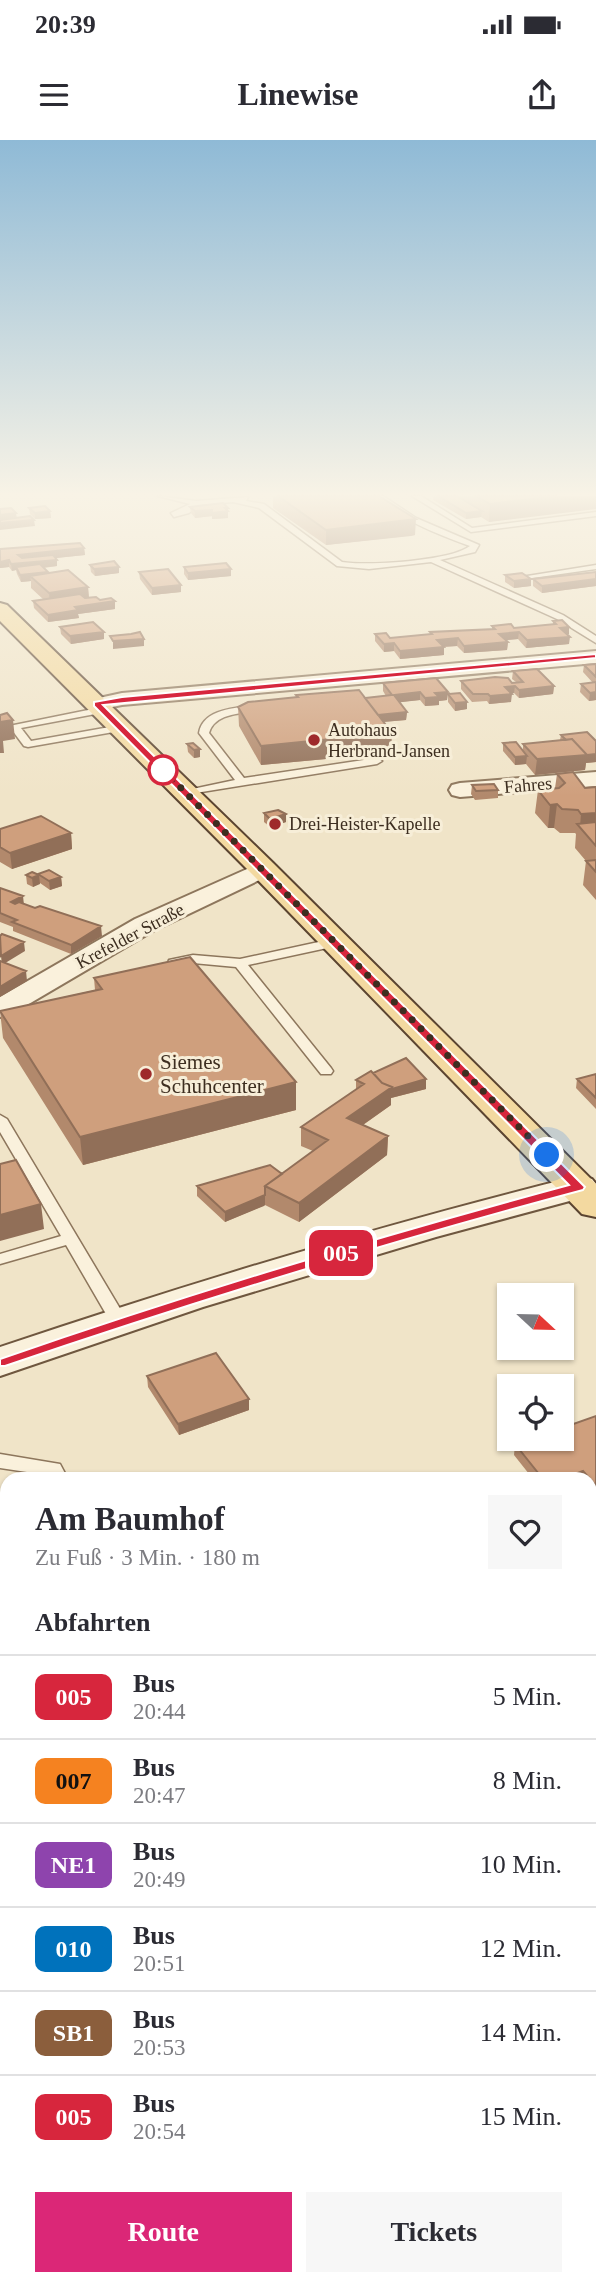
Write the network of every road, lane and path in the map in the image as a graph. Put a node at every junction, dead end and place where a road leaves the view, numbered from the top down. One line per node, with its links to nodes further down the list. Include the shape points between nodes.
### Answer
1 (514, 596): 3 (lane)
2 (0, 609): 6 (main road)
3 (596, 640)
4 (596, 657): 6 (street, via 122,699)
5 (267, 707): 9 (lane, via 220,714 205,727 204,733)
6 (107, 714): 6 (lane, via 14,726 28,744); 11 (main road)
7 (377, 761): 9 (lane)
8 (596, 779): 10 (street, Fahres)
9 (242, 782): 11 (lane)
10 (460, 790)
11 (187, 793): 12 (main road)
12 (263, 869): 13 (main road); 16 (street, Krefelder Straße, via 144,925)
13 (337, 943): 14 (lane); 19 (main road)
14 (240, 963): 15 (lane, via 193,959); 17 (lane)
15 (156, 970)
16 (0, 1009)
17 (326, 1071)
18 (0, 1119): 20 (lane)
19 (587, 1196): 22 (street, via 422,1229)
20 (70, 1239): 21 (lane); 22 (lane)
21 (0, 1259)
22 (119, 1321): 23 (street)
23 (0, 1362)
24 (0, 1461): 25 (lane)
25 (55, 1472)

